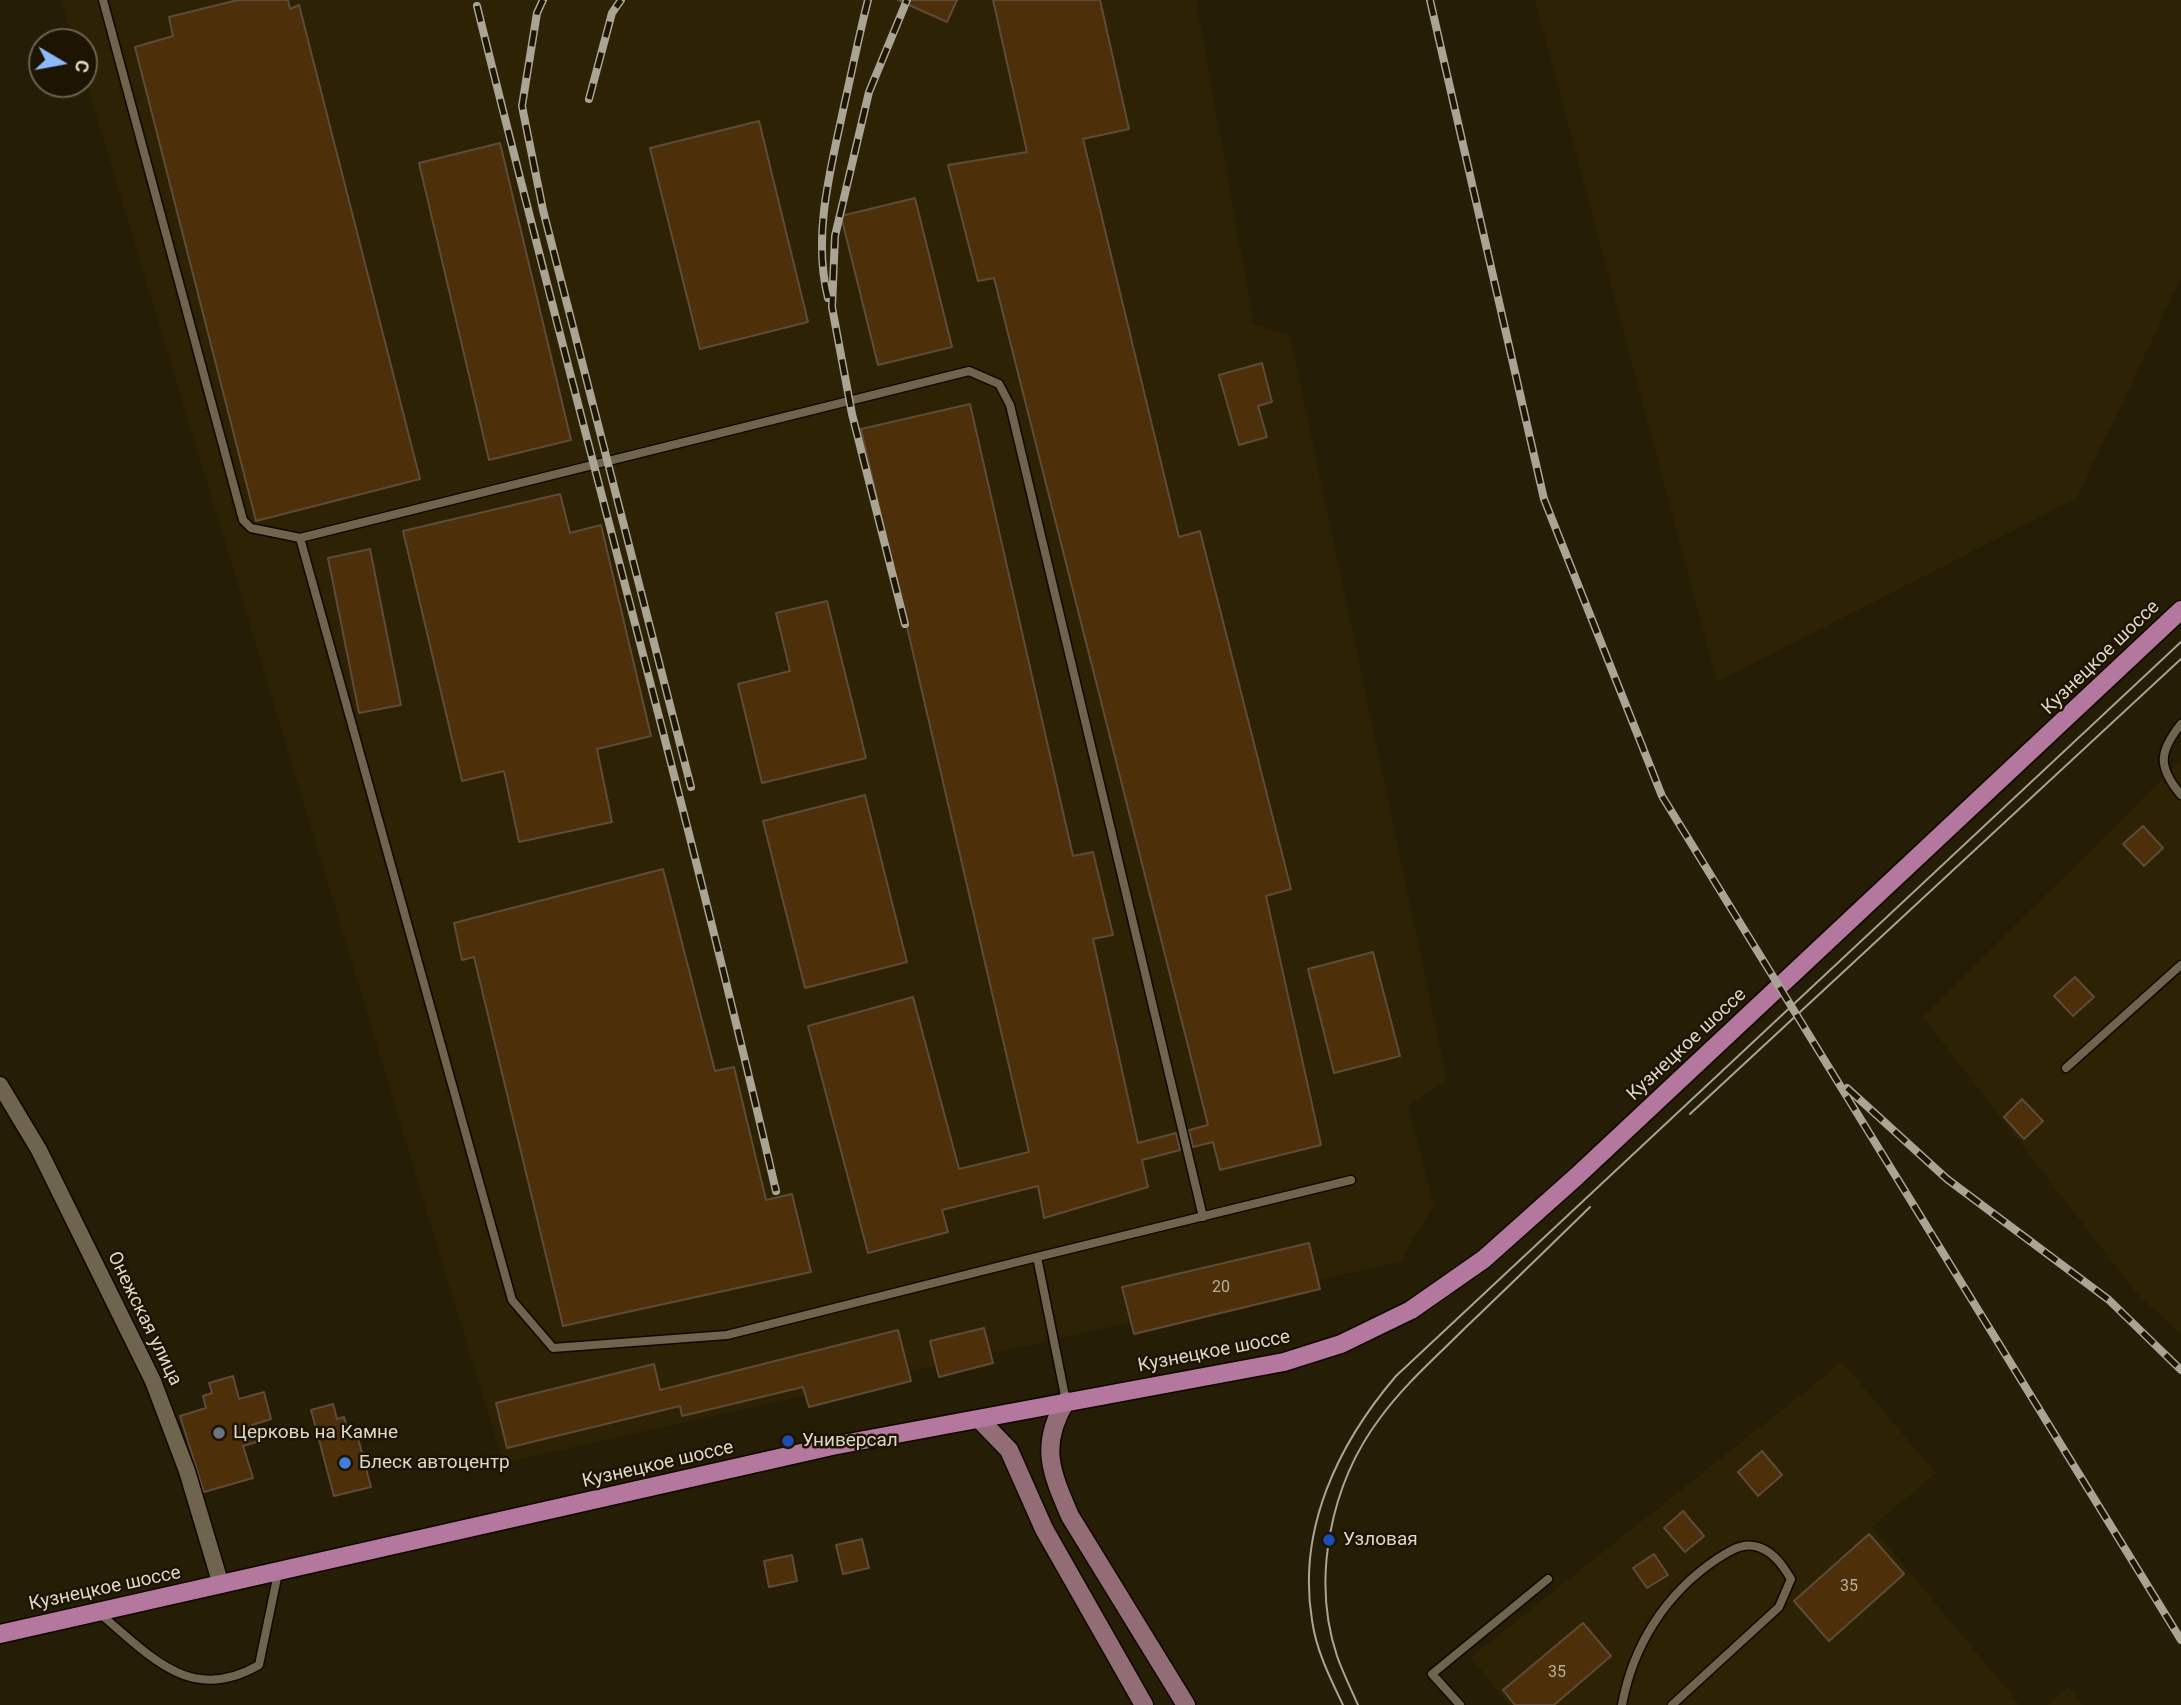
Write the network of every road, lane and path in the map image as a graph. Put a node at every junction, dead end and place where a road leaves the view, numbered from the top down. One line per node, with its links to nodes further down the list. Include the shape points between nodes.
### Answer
1 (103, 0): 2 (lane, via 243,520 251,528)
2 (300, 538): 10 (lane, via 969,371 999,384 1010,405); 11 (lane, via 512,1300 554,1348 727,1335)
3 (2181, 610): 12 (main road, Кузнецкое шоссе, via 1577,1176 1456,1279 1392,1322 1341,1344 1251,1370)
4 (2181, 724): 5 (lane, via 2163,753 2165,775)
5 (2181, 795)
6 (2181, 965): 7 (lane)
7 (2066, 1068)
8 (0, 1084): 16 (street, Онежская улица, via 39,1150 153,1381 187,1471)
9 (1352, 1180): 10 (lane)
10 (1203, 1217): 11 (lane)
11 (1037, 1257): 12 (lane)
12 (1066, 1401): 13 (main road, Кузнецкое шоссе); 20 (main road, via 1051,1429 1048,1449 1059,1492)
13 (979, 1419): 14 (main road, Кузнецкое шоссе, via 832,1446); 19 (main road, via 1009,1450 1044,1530)
14 (278, 1573): 16 (main road, Кузнецкое шоссе); 17 (lane, via 259,1665 220,1685 198,1686 178,1680)
15 (1548, 1579): 21 (lane, via 1432,1674)
16 (221, 1585): 17 (main road, Кузнецкое шоссе)
17 (99, 1613): 18 (main road, Кузнецкое шоссе)
18 (0, 1633)
19 (1144, 1705)
20 (1186, 1705)
21 (1460, 1705)
22 (1622, 1705): 23 (lane, via 1627,1676 1659,1611 1698,1572 1738,1545 1760,1547 1777,1558 1791,1578 1779,1607)
23 (1672, 1705)

